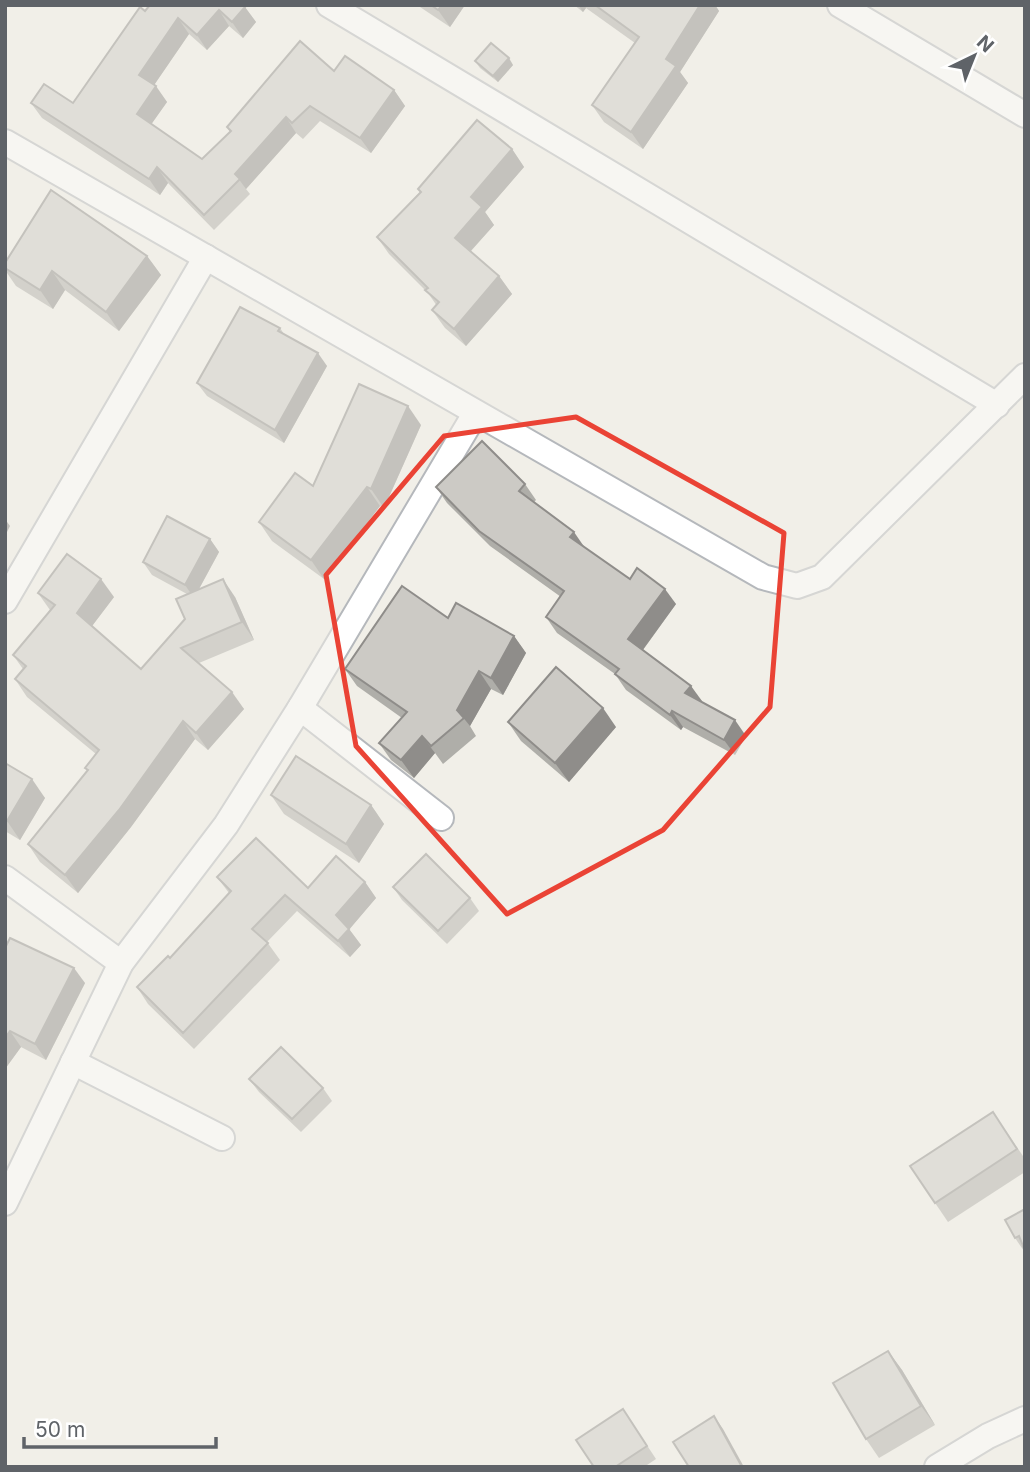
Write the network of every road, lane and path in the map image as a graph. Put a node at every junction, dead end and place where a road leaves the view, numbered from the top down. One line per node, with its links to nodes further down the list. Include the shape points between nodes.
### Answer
1 (840, 5): 3 (street)
2 (336, 7): 7 (street)
3 (1025, 115)
4 (5, 142): 5 (street)
5 (206, 257): 8 (street); 9 (street)
6 (1025, 376): 7 (street)
7 (997, 405): 8 (street, via 822,577 797,586 763,577)
8 (475, 414): 10 (street)
9 (5, 601)
10 (300, 708): 11 (street); 13 (street, via 226,825)
11 (441, 818)
12 (5, 878): 13 (street)
13 (121, 963): 14 (street)
14 (73, 1062): 15 (street); 16 (street)
15 (222, 1138)
16 (5, 1203)
17 (1025, 1419): 18 (street)
18 (937, 1467)

